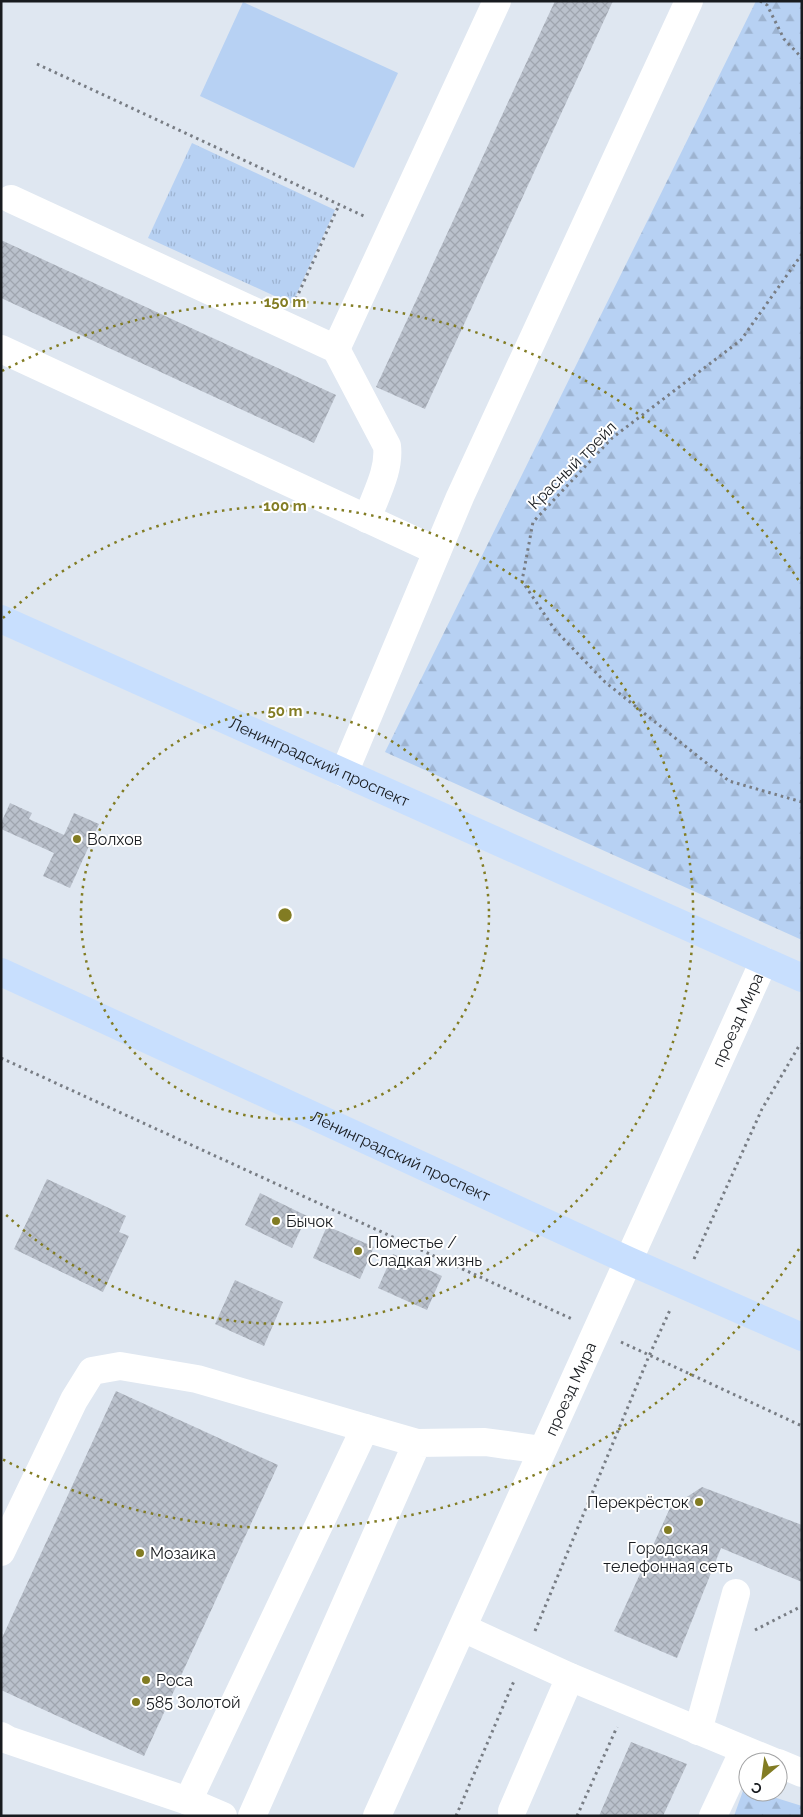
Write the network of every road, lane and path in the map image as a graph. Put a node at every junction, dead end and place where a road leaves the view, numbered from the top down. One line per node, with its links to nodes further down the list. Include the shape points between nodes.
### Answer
1 (497, 1): 8 (street)
2 (689, 1): 14 (street)
3 (760, 1): 4 (path, via 767,5 784,39)
4 (802, 58)
5 (37, 64): 7 (path)
6 (11, 199): 10 (street)
7 (339, 205): 8 (path); 10 (path)
8 (392, 229): 12 (street)
9 (802, 254): 17 (path, Красный трейл, via 741,340 612,438 533,522 522,581 555,630 605,682 728,781)
10 (284, 325): 12 (street)
11 (1, 349): 13 (street)
12 (336, 350): 13 (street, via 387,446 386,467)
13 (367, 518): 14 (street)
14 (437, 551): 16 (street)
15 (1, 619): 16 (main road, Ленинградский проспект)
16 (344, 773): 18 (main road, Ленинградский проспект)
17 (802, 802)
18 (764, 961): 20 (main road, Ленинградский проспект); 23 (street, проезд Мира)
19 (1, 972): 23 (main road, Ленинградский проспект)
20 (802, 978)
21 (802, 1044): 24 (path, via 762,1110)
22 (1, 1058): 25 (path)
23 (629, 1261): 24 (main road, Ленинградский проспект); 25 (street, проезд Мира)
24 (682, 1284): 26 (main road, Ленинградский проспект); 27 (path)
25 (598, 1330): 27 (path); 31 (street, проезд Мира)
26 (802, 1337)
27 (649, 1356): 28 (path); 37 (path)
28 (802, 1426)
29 (365, 1428): 30 (street); 32 (street, via 197,1379 120,1366 92,1371 74,1400); 46 (street)
30 (417, 1443): 31 (street, via 485,1442); 49 (street)
31 (542, 1450): 35 (street, проезд Мира)
32 (1, 1552)
33 (736, 1592): 36 (street)
34 (802, 1606): 36 (path)
35 (463, 1628): 37 (street); 50 (street, проезд Мира)
36 (721, 1647): 40 (street)
37 (525, 1656): 38 (street); 51 (path)
38 (570, 1676): 39 (street); 47 (street)
39 (628, 1701): 40 (street); 52 (path)
40 (698, 1731): 42 (street)
41 (1, 1736): 46 (street)
42 (744, 1750): 43 (street); 53 (street)
43 (749, 1752)
44 (788, 1767): 45 (street)
45 (802, 1773)
46 (188, 1801): 48 (street)
47 (512, 1811)
48 (223, 1816)
49 (252, 1816)
50 (377, 1816)
51 (456, 1816)
52 (577, 1816)
53 (713, 1816)

